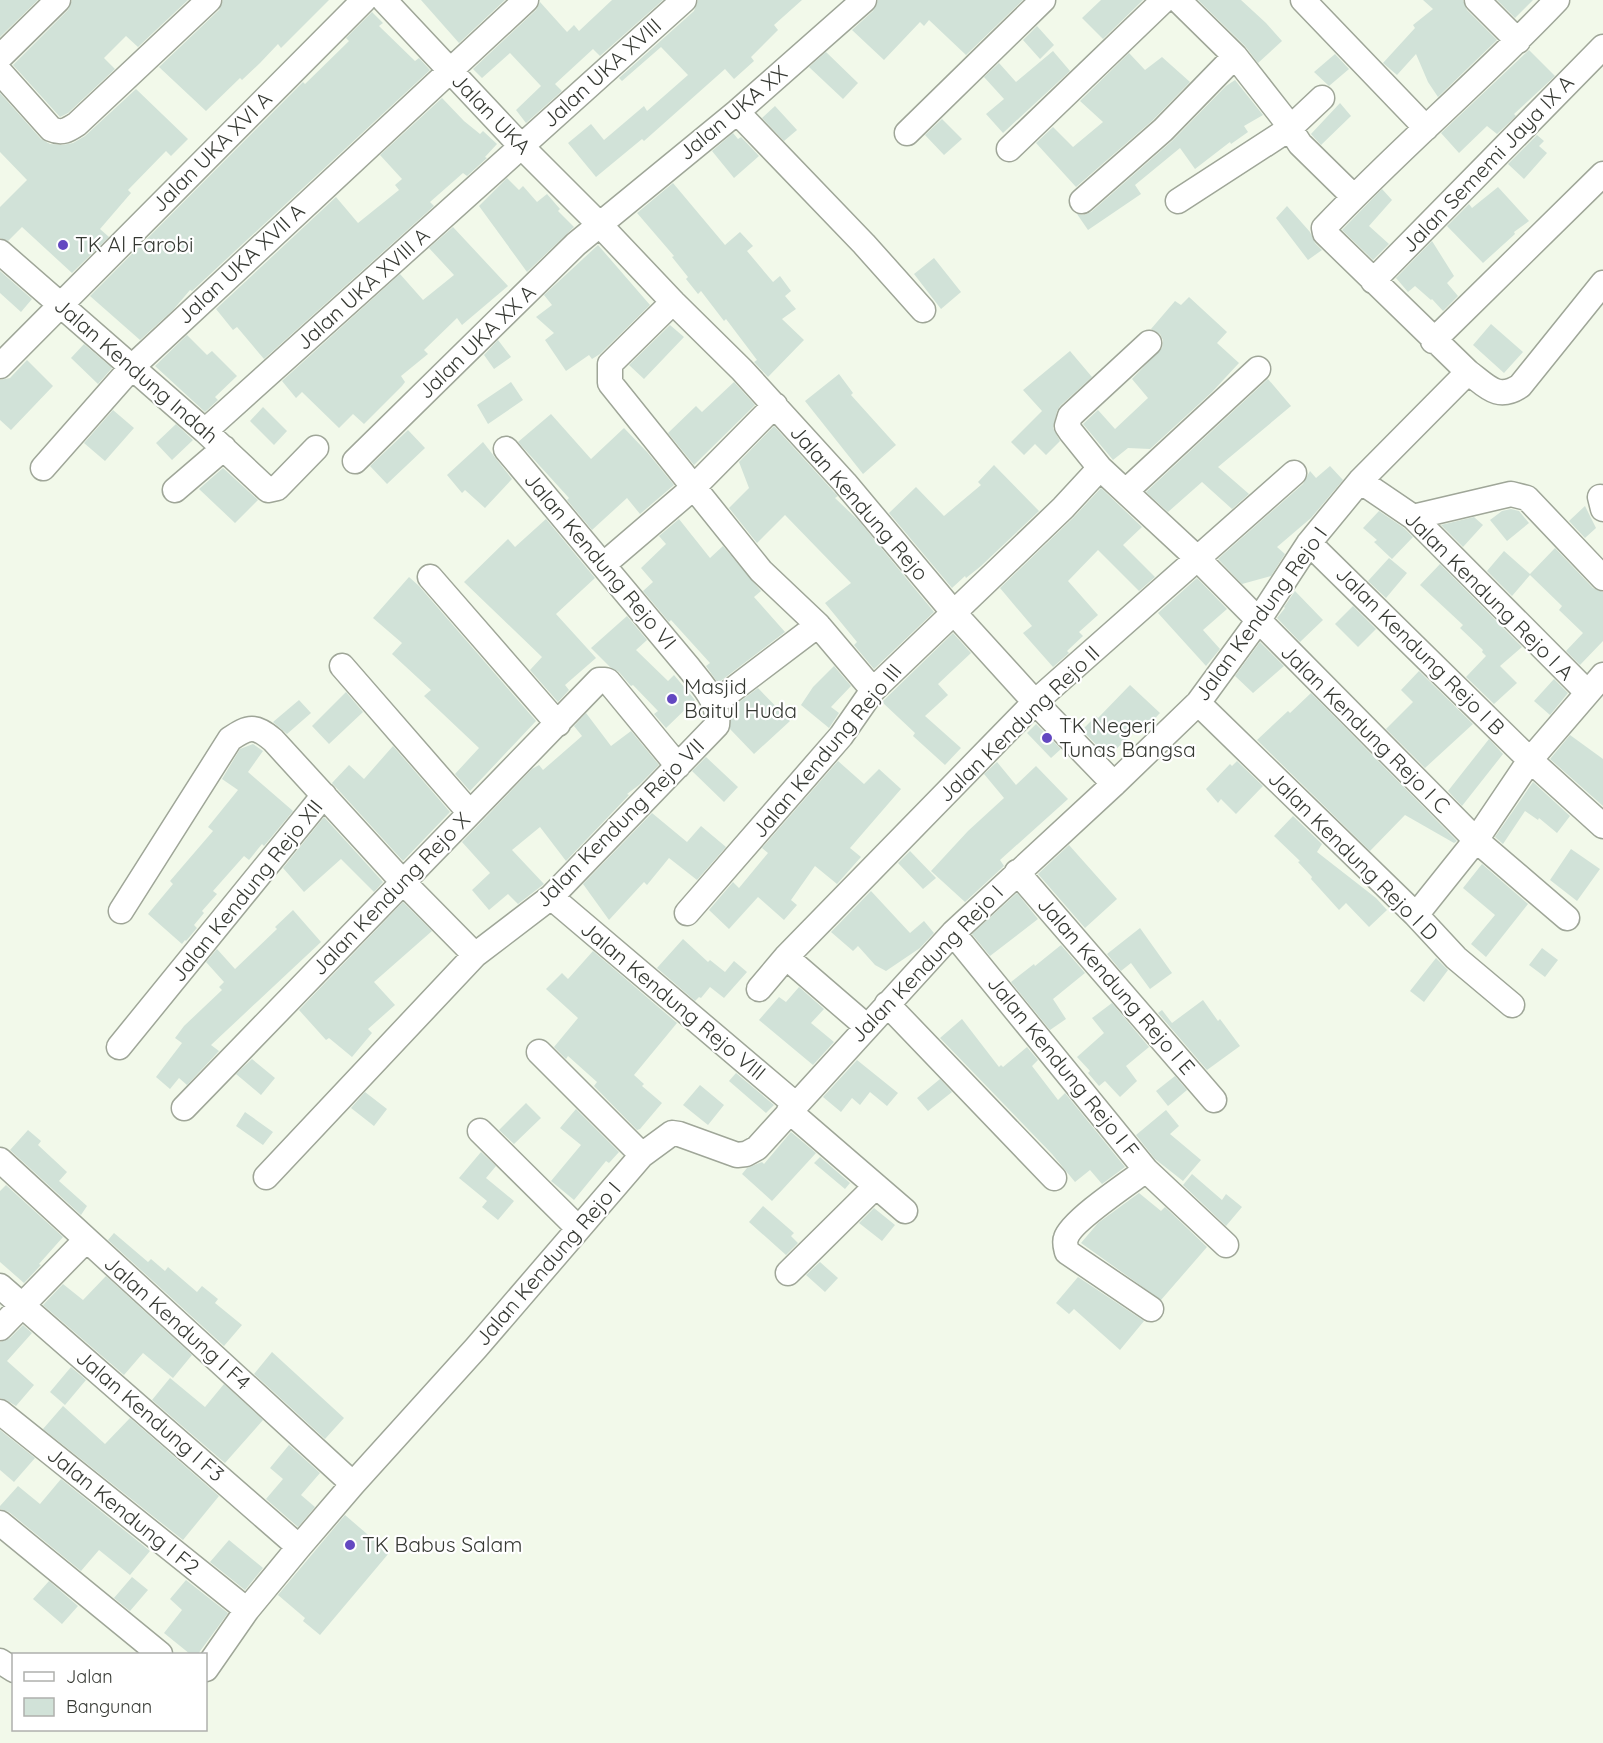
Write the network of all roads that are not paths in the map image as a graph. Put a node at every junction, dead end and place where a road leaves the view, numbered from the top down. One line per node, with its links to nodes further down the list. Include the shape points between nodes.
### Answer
1 (58, 0): 17 (street)
2 (208, 0): 19 (street, via 65,131 51,129)
3 (364, 0): 36 (street, Jalan UKA XVI A)
4 (384, 0): 18 (street, Jalan UKA)
5 (526, 0): 18 (street, Jalan UKA XVII A)
6 (684, 0): 25 (street, Jalan UKA XVIII)
7 (864, 0): 21 (street, Jalan UKA XX)
8 (1043, 0): 24 (street)
9 (1164, 0): 26 (street)
10 (1178, 0): 16 (street)
11 (1303, 0): 23 (street)
12 (1478, 0): 14 (street)
13 (1557, 0): 14 (street)
14 (1518, 41): 23 (street)
15 (1603, 47): 33 (street, Jalan Sememi Jaya IX A)
16 (1235, 56): 22 (street); 29 (street, via 1163,130)
17 (0, 57)
18 (449, 70): 25 (street, Jalan UKA); 41 (street, Jalan UKA XVII A)
19 (0, 72)
20 (1322, 98): 22 (street)
21 (737, 112): 31 (street, Jalan UKA XX); 37 (street)
22 (1285, 122): 28 (street, via 1300,144); 30 (street)
23 (1426, 128): 28 (street)
24 (907, 133)
25 (520, 146): 31 (street, Jalan UKA); 45 (street, Jalan UKA XVIII A)
26 (1009, 149)
27 (1603, 174): 38 (street)
28 (1354, 196): 33 (street, via 1324,231)
29 (1082, 201)
30 (1178, 201)
31 (600, 225): 35 (street, Jalan Kendung Rejo); 49 (street, Jalan UKA XX A)
32 (0, 252): 36 (street, Jalan Kendung Indah)
33 (1373, 281): 38 (street)
34 (1603, 283): 43 (street, via 1520,386 1510,393 1497,393)
35 (673, 302): 44 (street, Jalan Kendung Rejo); 54 (street, via 610,364 610,378)
36 (60, 304): 40 (street, Jalan UKA XVI A); 41 (street, Jalan Kendung Indah)
37 (923, 310)
38 (1433, 341): 43 (street)
39 (1149, 343): 51 (street, Jalan Kendung Rejo I C, via 1068,420 1067,426)
40 (0, 366)
41 (132, 367): 45 (street, Jalan Kendung Indah); 50 (street, Jalan UKA XVII A)
42 (1258, 369): 56 (street)
43 (1468, 372): 53 (street, Jalan Kendung Rejo I)
44 (775, 405): 54 (street); 63 (street, Jalan Kendung Rejo)
45 (205, 431): 46 (street, Jalan Kendung Indah)
46 (224, 448): 47 (street, Jalan Kendung Indah, via 272,490); 55 (street)
47 (316, 448)
48 (506, 449): 60 (street, Jalan Kendung Rejo VI)
49 (355, 461)
50 (43, 468)
51 (1100, 468): 56 (street, Jalan Kendung Rejo I C); 63 (street, Jalan Kendung Rejo III)
52 (1294, 473): 59 (street, Jalan Kendung Rejo II)
53 (1360, 481): 57 (street, Jalan Kendung Rejo I A); 58 (street, Jalan Kendung Rejo I)
54 (693, 488): 60 (street); 65 (street, via 761,571)
55 (175, 490)
56 (1126, 491): 59 (street, Jalan Kendung Rejo I C)
57 (1413, 517): 62 (street, via 1512,494 1527,498); 67 (street, Jalan Kendung Rejo I A)
58 (1309, 543): 64 (street, Jalan Kendung Rejo I); 73 (street, Jalan Kendung Rejo I B)
59 (1198, 559): 64 (street, Jalan Kendung Rejo I C); 69 (street, Jalan Kendung Rejo II)
60 (603, 566): 70 (street, Jalan Kendung Rejo VI)
61 (429, 577): 72 (street)
62 (1603, 578)
63 (954, 613): 68 (street, Jalan Kendung Rejo III); 69 (street, Jalan Kendung Rejo)
64 (1258, 621): 71 (street, Jalan Kendung Rejo I); 79 (street, Jalan Kendung Rejo I C)
65 (818, 625): 68 (street); 70 (street)
66 (342, 666): 77 (street)
67 (1595, 684): 73 (street)
68 (873, 690): 84 (street, Jalan Kendung Rejo III, via 841,736)
69 (1035, 702): 75 (street, Jalan Kendung Rejo); 89 (street, Jalan Kendung Rejo II)
70 (715, 703): 74 (street, Jalan Kendung Rejo VII, via 717,725)
71 (1198, 703): 75 (street, Jalan Kendung Rejo I); 85 (street, Jalan Kendung Rejo I D)
72 (558, 724): 74 (street, Jalan Kendung Rejo X, via 599,680 608,681); 77 (street, Jalan Kendung Rejo X)
73 (1530, 760): 78 (street, Jalan Kendung Rejo I B); 79 (street)
74 (678, 766): 82 (street, Jalan Kendung Rejo VII)
75 (1114, 784): 80 (street, Jalan Kendung Rejo I)
76 (324, 795): 81 (street, Jalan Kendung Rejo XII); 83 (street, via 262,730 243,730 230,739); 94 (street, Jalan Kendung Rejo XII)
77 (470, 813): 81 (street, Jalan Kendung Rejo X)
78 (1603, 826)
79 (1476, 840): 85 (street); 86 (street, Jalan Kendung Rejo I C)
80 (1017, 872): 87 (street, Jalan Kendung Rejo I); 96 (street, Jalan Kendung Rejo I E)
81 (402, 881): 88 (street, Jalan Kendung Rejo XII); 97 (street, Jalan Kendung Rejo X)
82 (552, 897): 88 (street, Jalan Kendung Rejo VII); 98 (street, Jalan Kendung Rejo VIII)
83 (121, 911)
84 (687, 913)
85 (1416, 915): 92 (street, Jalan Kendung Rejo I D, via 1456,958)
86 (1567, 918)
87 (953, 933): 91 (street, Jalan Kendung Rejo I); 102 (street, Jalan Kendung Rejo I F)
88 (476, 955): 103 (street, Jalan Kendung Rejo VII)
89 (786, 957): 90 (street, Jalan Kendung Rejo II); 93 (street)
90 (759, 989)
91 (887, 1004): 93 (street, Jalan Kendung Rejo I); 104 (street)
92 (1512, 1005)
93 (866, 1026): 98 (street, Jalan Kendung Rejo I)
94 (119, 1047)
95 (539, 1052): 100 (street)
96 (1214, 1100)
97 (184, 1108)
98 (792, 1108): 100 (street, Jalan Kendung Rejo I, via 757,1148 746,1154 737,1155 672,1134); 105 (street, Jalan Kendung Rejo VIII)
99 (480, 1131): 107 (street)
100 (642, 1155): 107 (street, Jalan Kendung Rejo I)
101 (0, 1162): 108 (street, Jalan Kendung I F4)
102 (1146, 1170): 109 (street); 113 (street, Jalan Kendung Rejo I F, via 1076,1223 1065,1244 1067,1252)
103 (266, 1177)
104 (1054, 1178)
105 (876, 1186): 106 (street, Jalan Kendung Rejo VIII); 110 (street)
106 (905, 1211)
107 (578, 1228): 116 (street, Jalan Kendung Rejo I)
108 (86, 1240): 112 (street); 116 (street, Jalan Kendung I F4)
109 (1226, 1245)
110 (788, 1273)
111 (0, 1286): 112 (street, Jalan Kendung I F3)
112 (22, 1304): 114 (street); 118 (street, Jalan Kendung I F3)
113 (1151, 1309)
114 (0, 1328)
115 (0, 1412): 119 (street, Jalan Kendung I F2)
116 (353, 1484): 118 (street, Jalan Kendung Rejo I)
117 (0, 1523): 120 (street)
118 (298, 1547): 119 (street, Jalan Kendung Rejo I)
119 (247, 1610): 121 (street, Jalan Kendung Rejo I)
120 (159, 1653)
121 (207, 1668)

